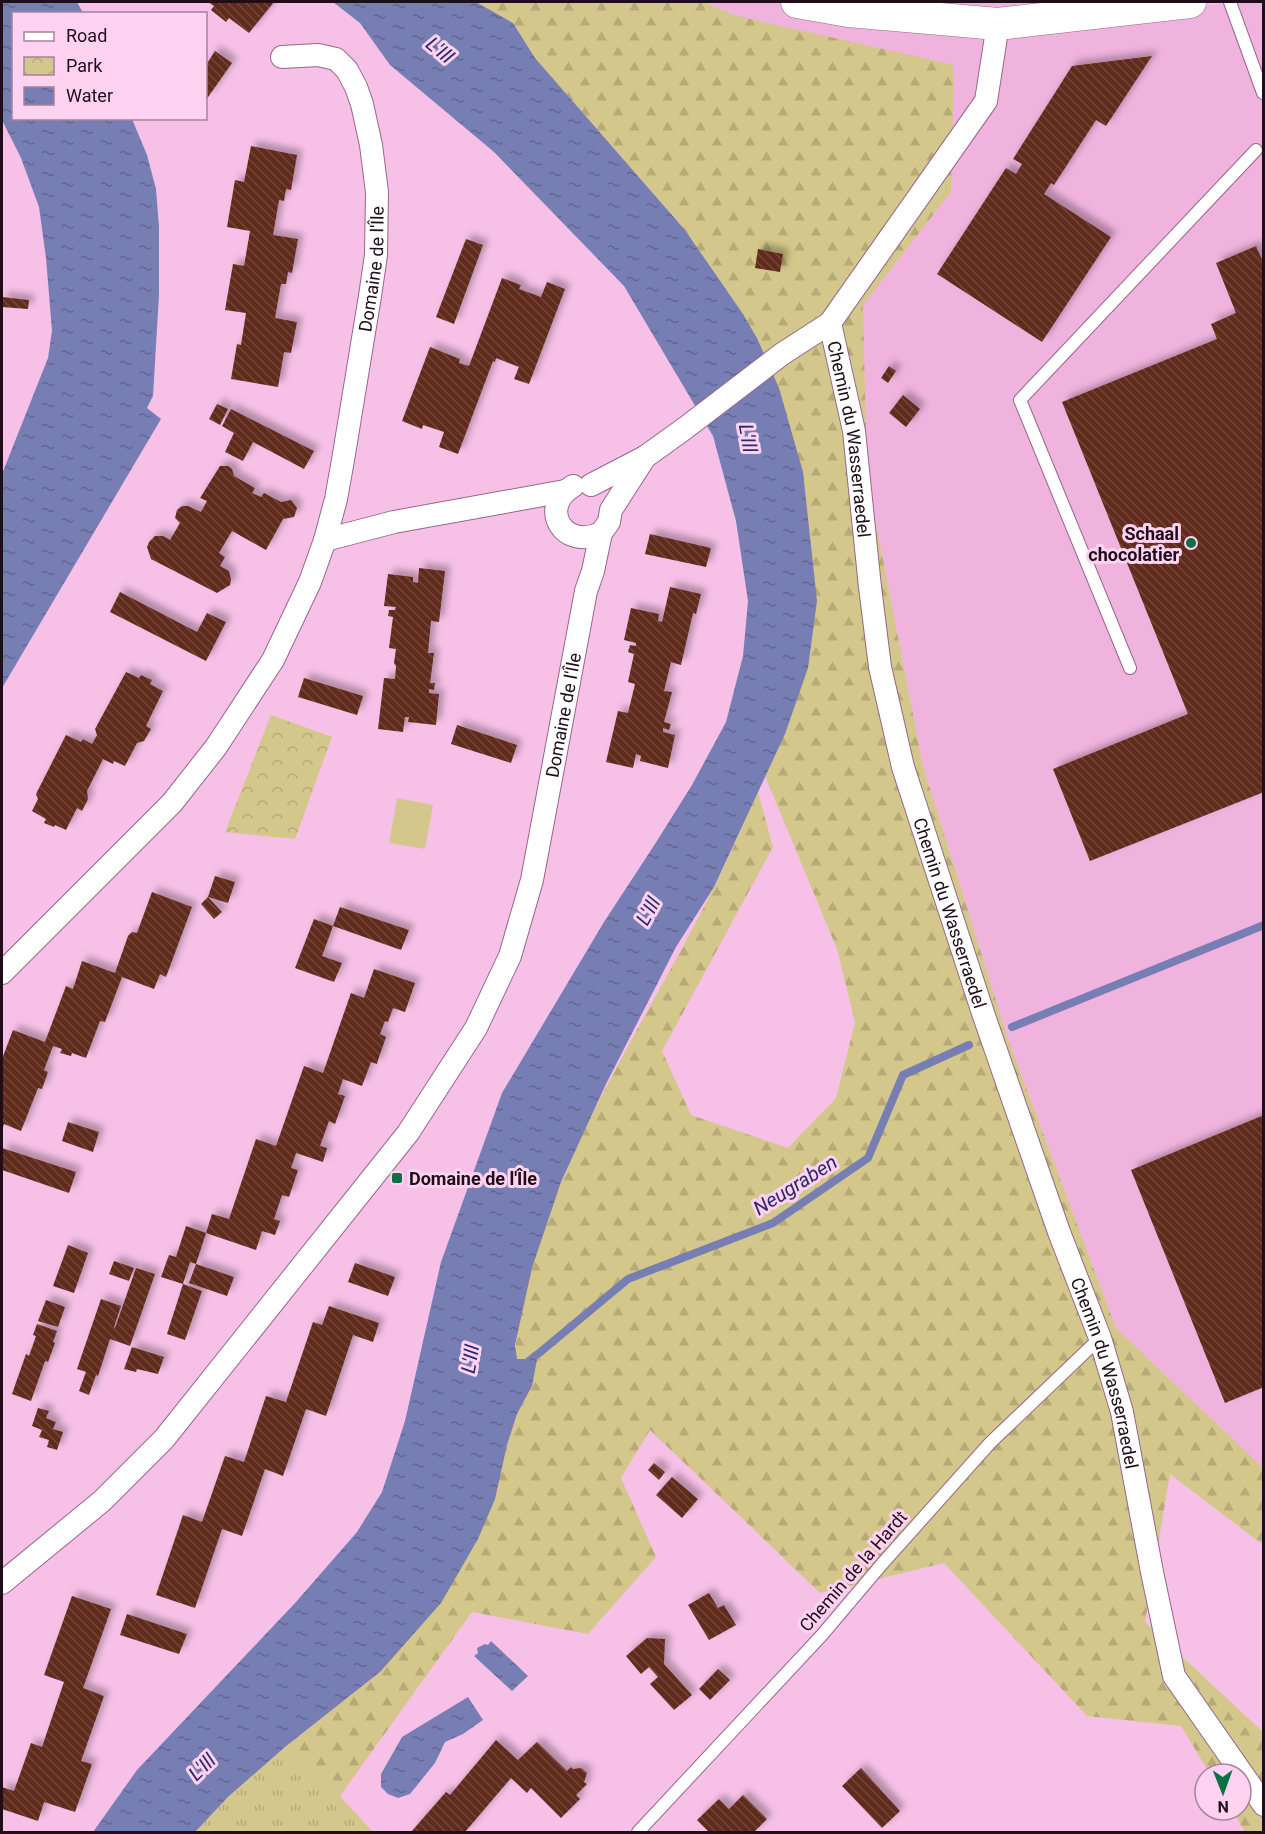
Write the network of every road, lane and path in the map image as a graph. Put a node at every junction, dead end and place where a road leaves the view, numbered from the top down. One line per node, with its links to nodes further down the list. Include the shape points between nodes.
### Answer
1 (1190, 2): 4 (street)
2 (1230, 2): 6 (lane)
3 (813, 3): 4 (street, via 848,11)
4 (998, 24): 8 (street, Chemin du Wasserraedel, via 986,101)
5 (282, 57): 16 (street, Domaine de l'Île, via 318,55 336,59 348,70 364,114 377,192 376,255 370,296 340,479)
6 (1263, 93)
7 (1256, 150): 18 (lane, via 1020,400)
8 (830, 323): 9 (street, Domaine de l'Île, via 782,354); 20 (street, Chemin du Wasserraedel, via 854,431 880,667 903,767 986,1024)
9 (645, 457): 10 (street, Domaine de l'Île); 13 (street, Domaine de l'Île)
10 (591, 485): 11 (street, via 573,486); 13 (street, via 601,490)
11 (565, 491): 12 (street); 14 (street, via 556,510)
12 (502, 504): 14 (street, via 522,508); 16 (street, via 394,522)
13 (611, 510): 15 (street, Domaine de l'Île, via 609,522)
14 (566, 528): 15 (street, via 592,537); 17 (street, Domaine de l'Île, via 583,564)
15 (601, 532): 17 (street, Domaine de l'Île)
16 (325, 540): 19 (street, Domaine de l'Île, via 273,660 210,755 172,803)
17 (586, 591): 21 (street, Domaine de l'Île, via 529,890 510,956 476,1029 408,1133 164,1439 102,1501)
18 (1130, 668)
19 (2, 973)
20 (1100, 1338): 22 (street, Chemin du Wasserraedel, via 1122,1413 1174,1676); 23 (lane, Chemin de la Hardt, via 990,1443 822,1635)
21 (2, 1583)
22 (1263, 1805)
23 (638, 1833)

